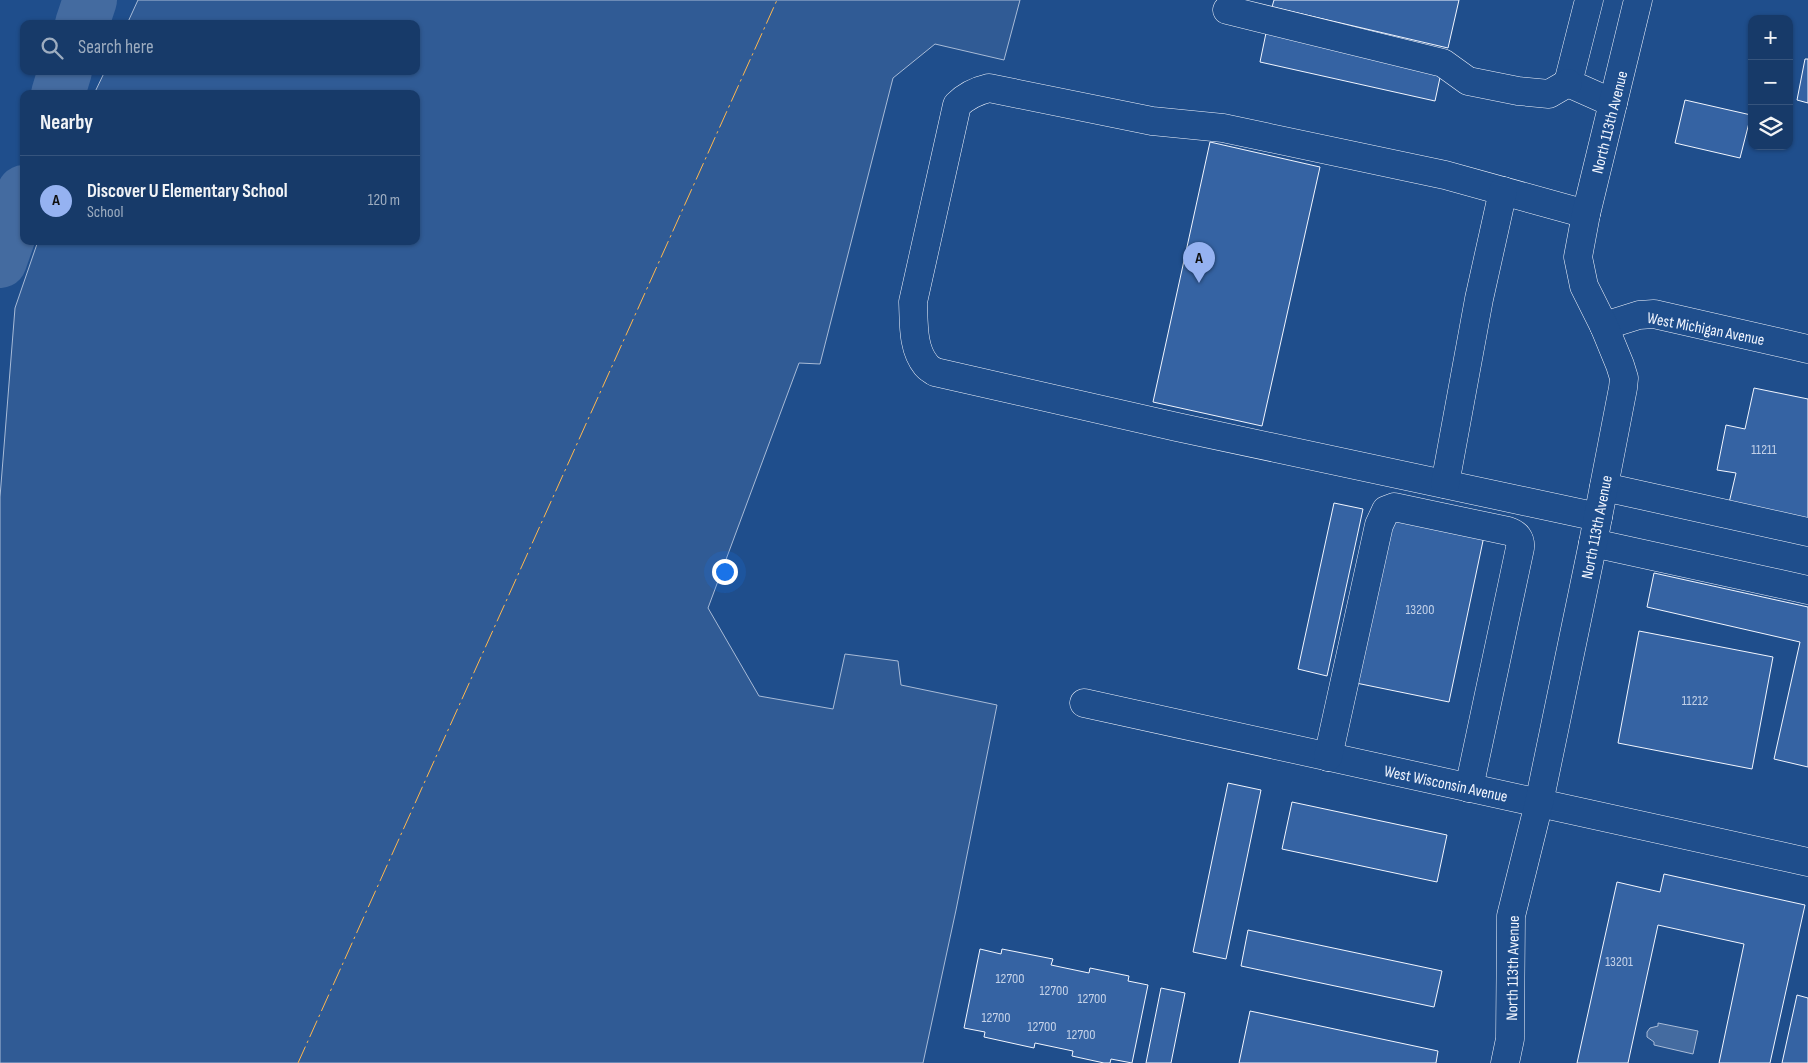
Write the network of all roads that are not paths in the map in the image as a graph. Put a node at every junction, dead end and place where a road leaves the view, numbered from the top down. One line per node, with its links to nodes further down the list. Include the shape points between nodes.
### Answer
1 (1589, 0): 4 (street)
2 (1638, 0): 5 (street, North 113th Avenue)
3 (1227, 10): 4 (street, via 1443,64 1468,80 1518,91 1549,94)
4 (1568, 83): 5 (street)
5 (1613, 103): 7 (street, North 113th Avenue)
6 (1503, 191): 7 (street); 10 (street, via 1479,299); 10 (street, via 1445,175 1223,128 1152,122 989,88 976,92 957,105 919,270 913,302 914,329 917,347 926,365 935,372)
7 (1586, 214): 8 (street, North 113th Avenue, via 1578,257 1584,286)
8 (1604, 326): 9 (street, West Michigan Avenue, via 1639,315 1654,314); 11 (street, North 113th Avenue, via 1624,378)
9 (1808, 349)
10 (1445, 484): 12 (street)
11 (1604, 487): 12 (street, North 113th Avenue); 13 (street)
12 (1598, 517): 14 (street, North 113th Avenue)
13 (1808, 532)
14 (1593, 544): 15 (street); 19 (street, North 113th Avenue)
15 (1808, 590)
16 (1084, 703): 17 (street, West Wisconsin Avenue)
17 (1328, 757): 18 (street, West Wisconsin Avenue); 18 (street, via 1379,525 1386,510 1394,507 1508,531 1519,538 1520,548)
18 (1469, 788): 19 (street, West Wisconsin Avenue)
19 (1539, 803): 20 (street, West Wisconsin Avenue); 21 (street, North 113th Avenue, via 1511,916 1510,1039)
20 (1808, 862)
21 (1505, 1063)

